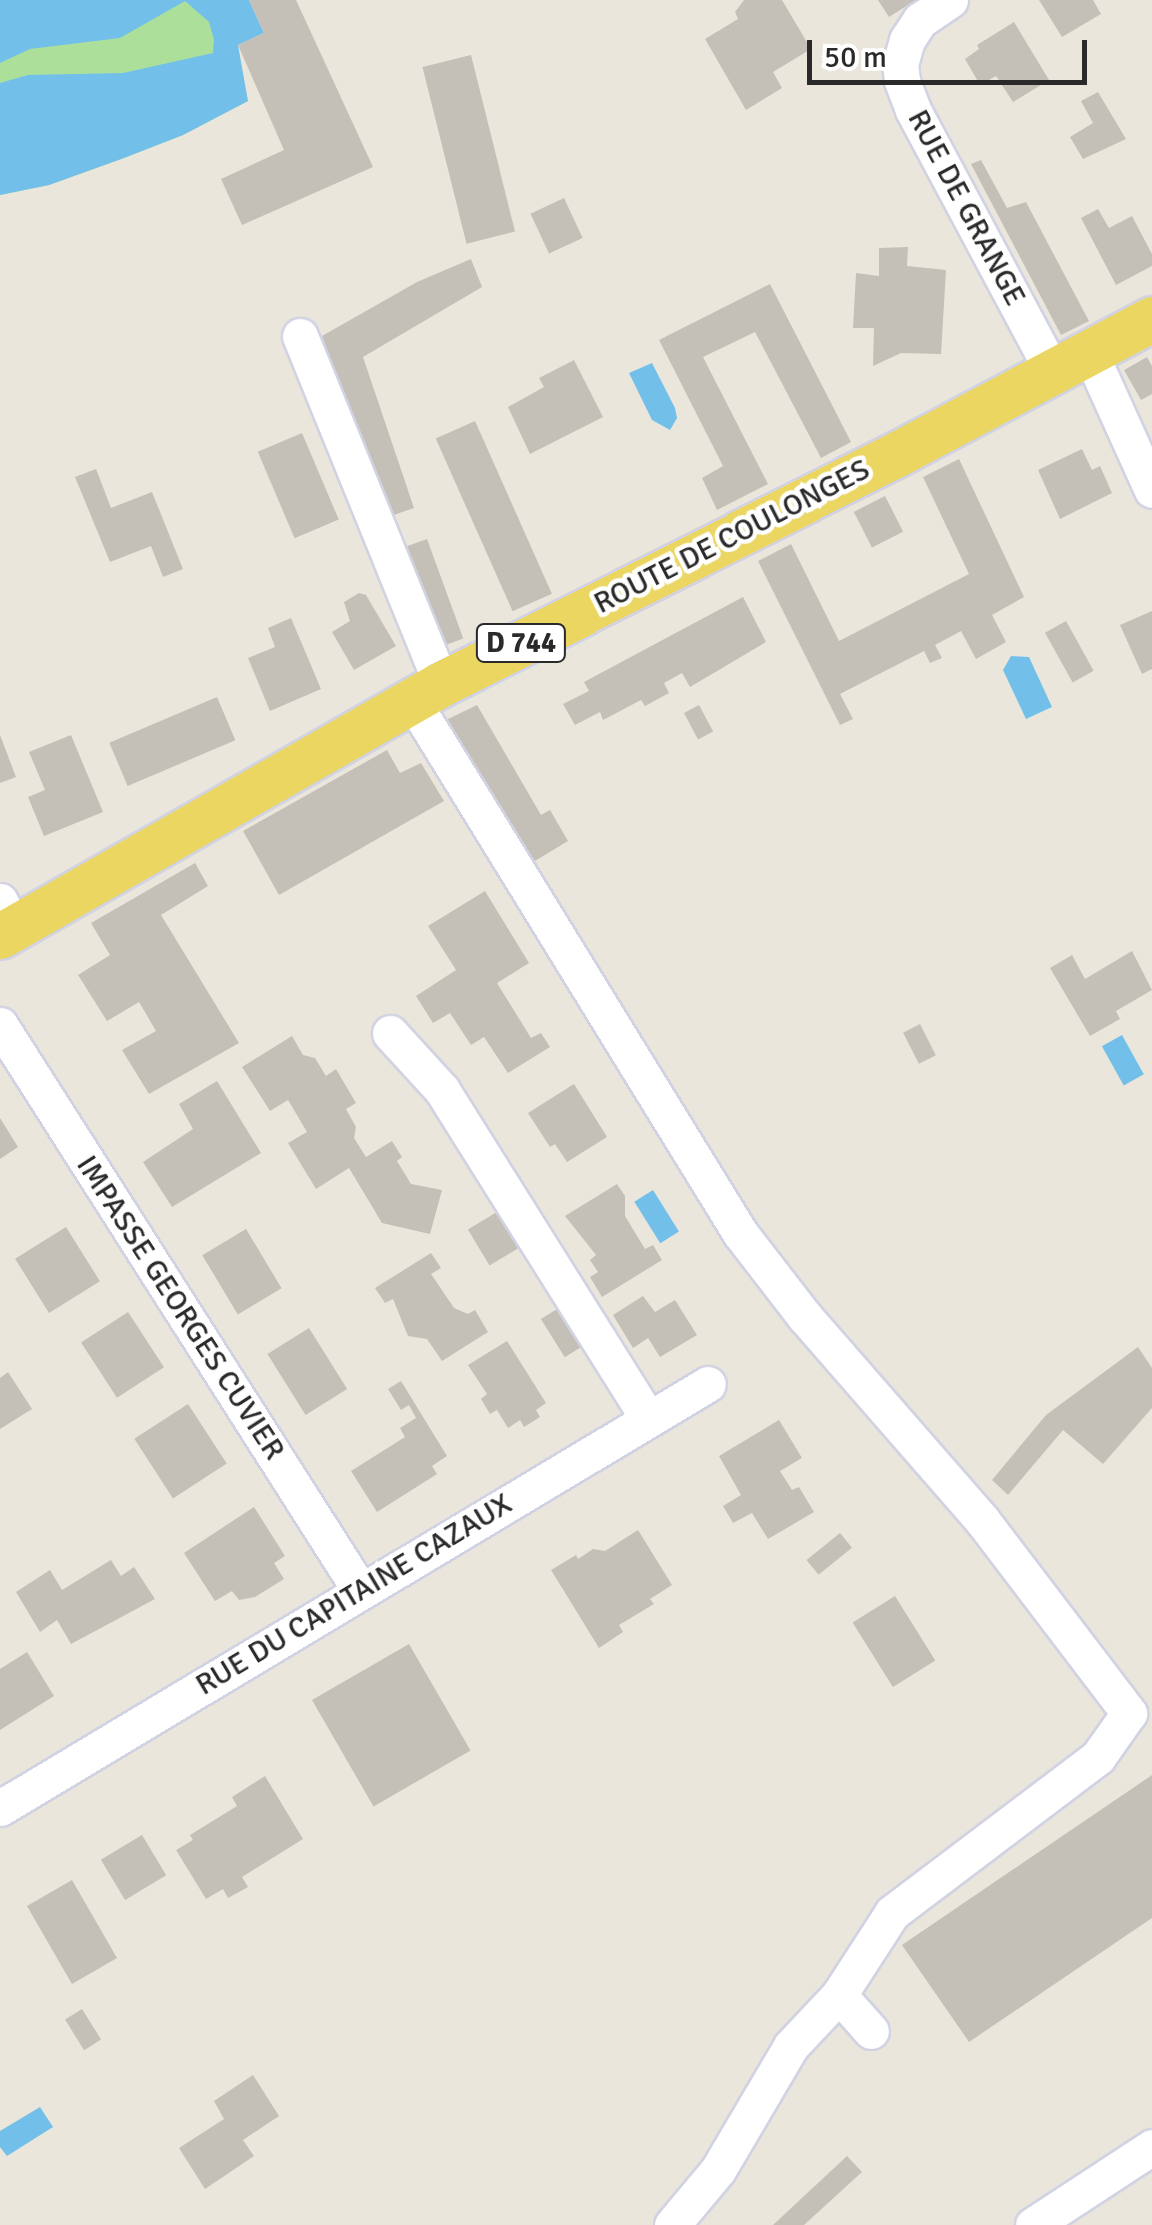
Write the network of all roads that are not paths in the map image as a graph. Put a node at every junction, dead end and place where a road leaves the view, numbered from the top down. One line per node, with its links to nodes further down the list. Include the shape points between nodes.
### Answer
1 (950, 0): 4 (street, RUE DE GRANGE, via 913,30 903,48 902,81 920,123)
2 (1152, 319): 4 (main road, ROUTE DE COULONGES / D 744)
3 (300, 336): 6 (street)
4 (1072, 362): 5 (street, RUE DE GRANGE); 6 (main road, ROUTE DE COULONGES / D 744)
5 (1152, 490)
6 (426, 692): 7 (main road, ROUTE DE COULONGES / D 744); 14 (street, via 740,1232 982,1520 1129,1713 1098,1757 892,1914)
7 (5, 921)
8 (0, 1025): 12 (street, IMPASSE GEORGES CUVIER)
9 (390, 1033): 11 (street, via 442,1090)
10 (708, 1384): 11 (street, RUE DU CAPITAINE CAZAUX)
11 (648, 1419): 12 (street, RUE DU CAPITAINE CAZAUX)
12 (360, 1590): 13 (street, RUE DU CAPITAINE CAZAUX)
13 (0, 1808)
14 (839, 1995): 15 (street); 18 (street, via 790,2046 718,2170)
15 (871, 2031)
16 (1152, 2148): 17 (street)
17 (1077, 2212): 19 (street)
18 (672, 2225)
19 (1034, 2225)

